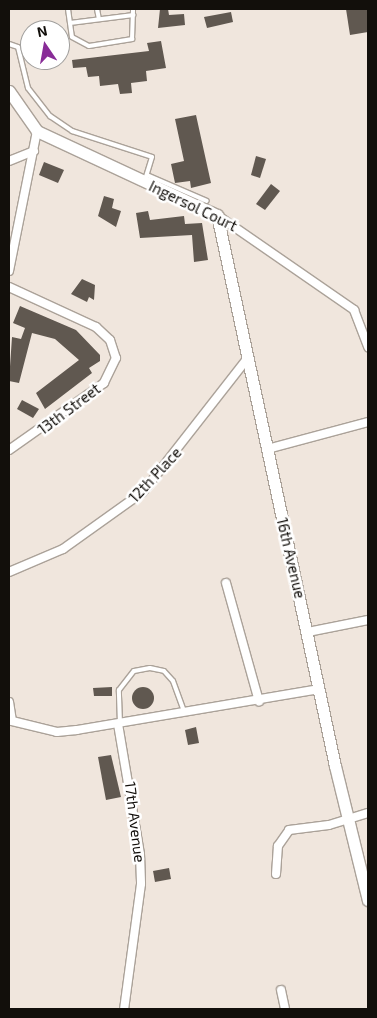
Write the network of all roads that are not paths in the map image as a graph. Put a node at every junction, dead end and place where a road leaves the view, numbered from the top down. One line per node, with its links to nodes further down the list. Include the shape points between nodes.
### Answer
1 (98, 9): 4 (lane)
2 (133, 9): 3 (lane)
3 (134, 15): 4 (lane); 5 (lane, via 135,28 126,42 78,43)
4 (99, 19): 5 (lane)
5 (70, 23)
6 (9, 44): 11 (lane, via 18,47 28,88 50,116 72,131 152,157)
7 (9, 91): 8 (street)
8 (37, 131): 9 (street); 11 (street, Ingersol Court)
9 (34, 151): 10 (street); 14 (street)
10 (9, 161)
11 (145, 179): 12 (lane); 13 (street, Ingersol Court)
12 (207, 201)
13 (218, 215): 16 (street, Ingersol Court, via 354,310); 17 (street, 16th Avenue)
14 (9, 271)
15 (9, 287): 20 (street, 13th Street, via 96,327 110,340 116,358 104,383)
16 (368, 348)
17 (247, 359): 19 (street, 16th Avenue); 21 (street, 12th Place, via 144,492 63,549)
18 (368, 422): 19 (street)
19 (267, 449): 24 (street, 16th Avenue)
20 (9, 450)
21 (9, 572)
22 (226, 583): 26 (street)
23 (368, 620): 24 (street)
24 (308, 632): 25 (street, 16th Avenue)
25 (319, 688): 26 (street); 32 (street, 16th Avenue)
26 (259, 701): 28 (street)
27 (9, 702): 29 (street)
28 (185, 714): 30 (street); 30 (lane, via 173,681 164,671 150,668 134,671 119,690)
29 (10, 724): 30 (street, via 57,732)
30 (119, 724): 36 (street, 17th Avenue, via 140,854)
31 (368, 813): 32 (street)
32 (348, 819): 33 (street, via 289,830 278,846); 34 (street, 16th Avenue)
33 (276, 874)
34 (368, 900)
35 (280, 990): 37 (street)
36 (124, 1009)
37 (285, 1009)

